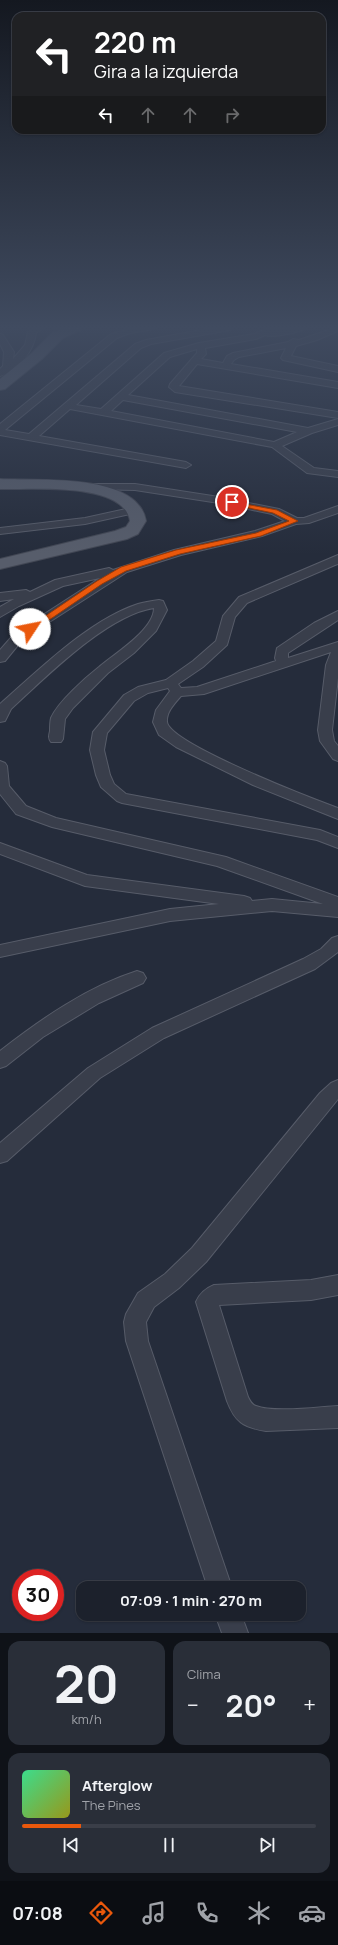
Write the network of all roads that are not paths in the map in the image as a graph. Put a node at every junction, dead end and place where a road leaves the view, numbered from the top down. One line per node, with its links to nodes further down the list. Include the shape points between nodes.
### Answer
1 (33, 403): 10 (street)
2 (71, 403): 6 (street)
3 (115, 403): 7 (street)
4 (156, 403): 11 (street)
5 (259, 403): 8 (street)
6 (68, 406): 7 (street); 12 (street)
7 (103, 413): 13 (street)
8 (338, 416)
9 (338, 422): 11 (street)
10 (0, 431): 12 (street)
11 (308, 431): 13 (street)
12 (31, 438): 14 (street)
13 (275, 445): 15 (street, via 311,471)
14 (186, 466)
15 (338, 474)
16 (2, 484): 17 (main road, via 64,483)
17 (90, 487): 19 (main road, via 114,495); 20 (street, via 135,488 226,502 275,511)
18 (338, 509): 20 (street, via 305,521)
19 (135, 510): 21 (street, via 98,519); 23 (main road, via 138,521 127,533)
20 (294, 521): 24 (street, via 258,534 178,552)
21 (0, 531)
22 (338, 559): 32 (street, via 243,600 229,616 222,642)
23 (0, 564)
24 (123, 569): 25 (street, via 59,583); 30 (street, via 19,636)
25 (37, 593): 26 (street); 27 (street)
26 (0, 597)
27 (0, 613)
28 (338, 616): 31 (street, via 282,651 280,656)
29 (338, 646): 31 (street); 34 (street, via 338,654 333,665)
30 (0, 658)
31 (284, 663): 32 (street, via 199,691)
32 (174, 687): 38 (street, via 160,722 164,732 181,744 258,782); 39 (street, via 143,690 129,698 100,732 97,750 108,787 122,798 320,835)
33 (0, 718): 35 (street, via 5,707 72,648 120,616 149,603 159,604 161,610 152,628 103,670 68,705 58,719)
34 (332, 736): 36 (street, via 330,746)
35 (56, 739)
36 (338, 756)
37 (0, 766): 41 (street, via 2,787 21,810 52,822 220,861)
38 (338, 814)
39 (338, 843)
40 (0, 848): 42 (street, via 86,880)
41 (338, 903)
42 (272, 905): 43 (street); 45 (street, via 170,915)
43 (338, 911)
44 (338, 942): 49 (street, via 327,953 309,964 158,1033 94,1073)
45 (0, 951)
46 (137, 978): 47 (street, via 93,998 37,1032)
47 (0, 1062)
48 (338, 1088): 52 (street, via 317,1110 199,1255 172,1281 146,1300 135,1322 137,1341)
49 (0, 1155)
50 (338, 1285): 51 (street, via 311,1290 214,1295 207,1302 238,1401 246,1413 271,1420)
51 (338, 1417)
52 (218, 1581)
53 (231, 1621): 54 (street)
54 (235, 1633)

